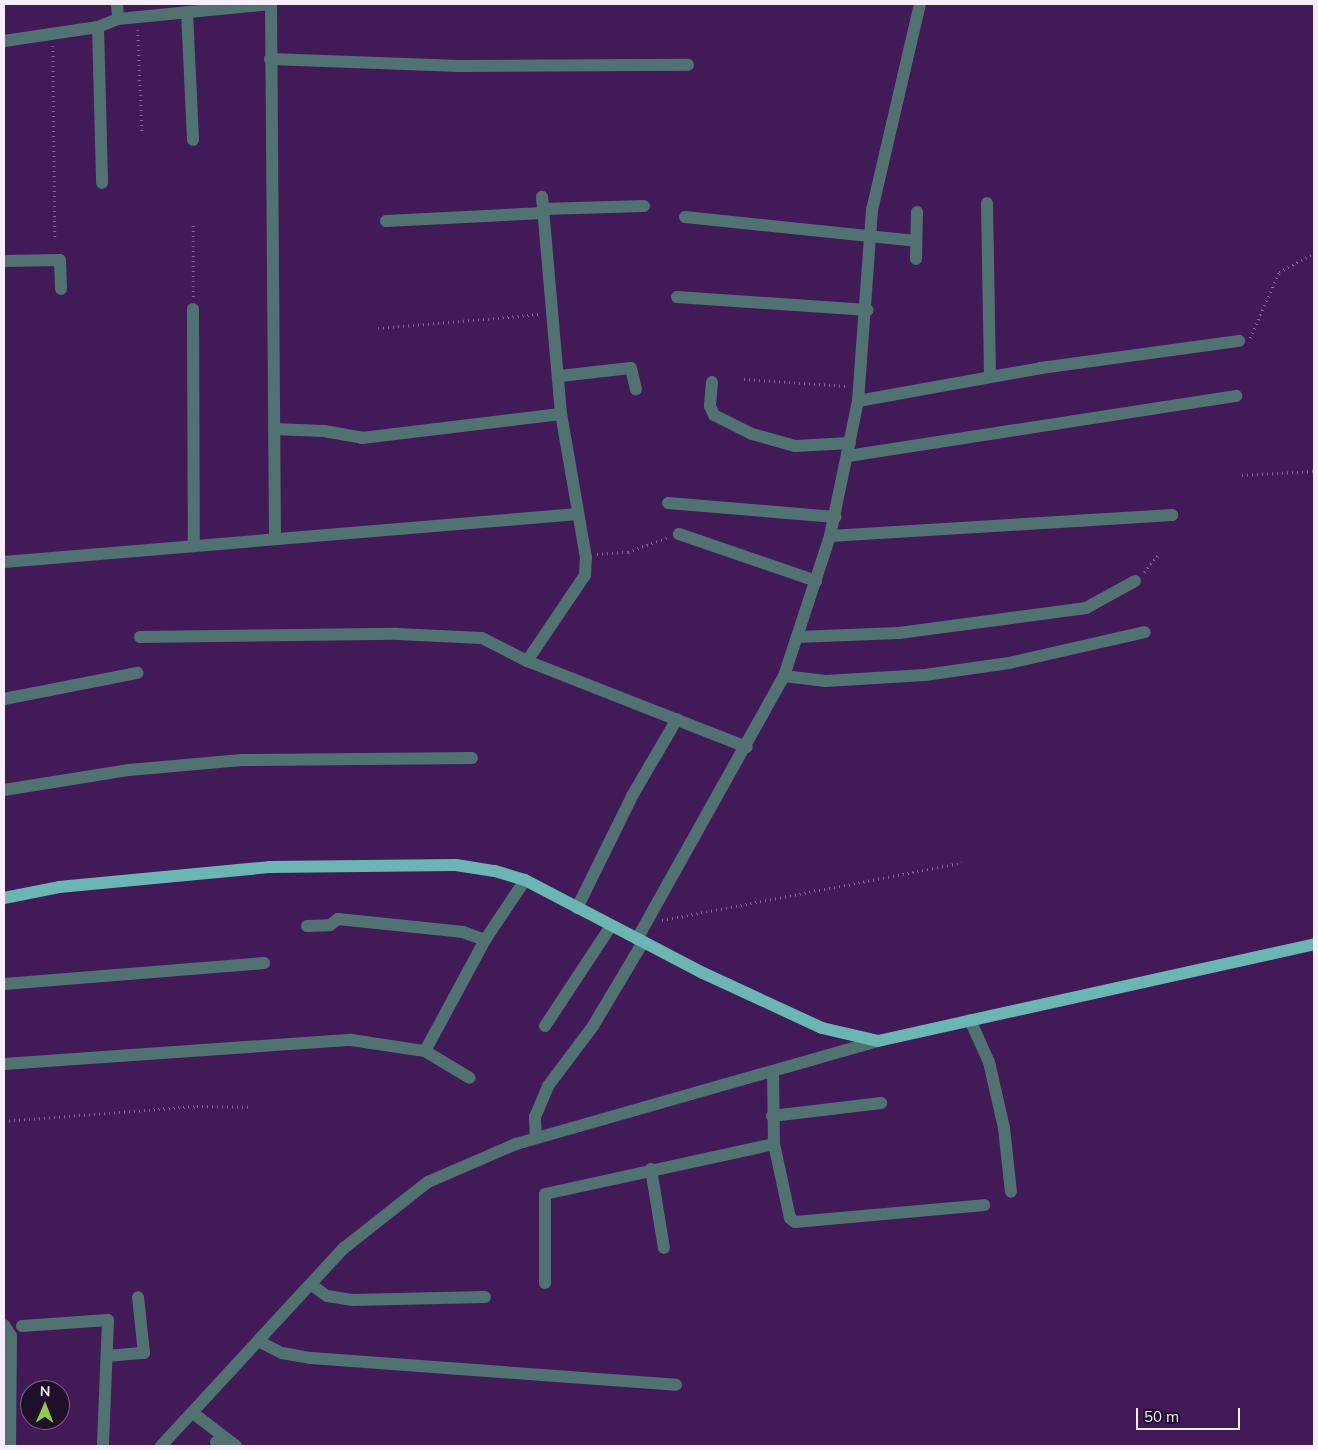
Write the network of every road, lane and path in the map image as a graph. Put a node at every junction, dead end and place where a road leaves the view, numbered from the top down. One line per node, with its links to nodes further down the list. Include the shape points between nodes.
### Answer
1 (117, 4): 6 (street)
2 (271, 4): 4 (street); 10 (street)
3 (920, 4): 23 (street, via 880,169)
4 (181, 9): 5 (street); 13 (street)
5 (138, 16): 6 (street); 12 (path)
6 (118, 19): 7 (street)
7 (98, 27): 8 (street); 14 (street)
8 (53, 34): 9 (street); 22 (path)
9 (4, 41)
10 (270, 59): 11 (street, via 460,66); 44 (street)
11 (688, 65)
12 (142, 131)
13 (193, 140)
14 (102, 183)
15 (987, 203): 36 (street)
16 (543, 206): 17 (street); 20 (street); 32 (street)
17 (644, 206)
18 (917, 212): 24 (street)
19 (685, 217): 23 (street)
20 (386, 220)
21 (193, 226): 30 (path)
22 (54, 237)
23 (871, 238): 24 (street); 31 (street)
24 (916, 241): 26 (street)
25 (1314, 253): 34 (path, via 1279,272 1256,331)
26 (916, 259)
27 (4, 261): 28 (street, via 60,260)
28 (61, 289)
29 (677, 297): 31 (street)
30 (193, 309): 56 (street)
31 (868, 310): 39 (street)
32 (552, 313): 33 (path); 35 (street)
33 (378, 328)
34 (1240, 341): 36 (street)
35 (560, 376): 40 (street, via 632,368); 43 (street)
36 (990, 377): 42 (street)
37 (744, 379): 39 (path)
38 (712, 382): 45 (street, via 710,406 714,415 752,434 795,446)
39 (859, 387): 42 (street)
40 (636, 390)
41 (1236, 396): 46 (street)
42 (858, 401): 45 (street)
43 (561, 414): 44 (street, via 362,438 324,431); 50 (street)
44 (274, 429): 55 (street)
45 (850, 443): 46 (street)
46 (848, 456): 52 (street)
47 (1314, 471): 48 (path)
48 (1242, 476)
49 (668, 503): 52 (street)
50 (578, 514): 55 (street); 58 (street)
51 (1172, 515): 54 (street)
52 (835, 516): 54 (street)
53 (679, 534): 58 (path, via 628,552); 60 (street)
54 (830, 536): 60 (street)
55 (275, 538): 56 (street)
56 (194, 545): 59 (street)
57 (1158, 554): 61 (path)
58 (586, 558): 65 (street, via 581,582)
59 (4, 562)
60 (816, 581): 64 (street)
61 (1135, 582): 64 (street, via 1086,608 899,633)
62 (1145, 632): 67 (street, via 1009,663 925,675 826,681)
63 (140, 637): 65 (street, via 442,634 482,638)
64 (797, 637): 67 (street)
65 (527, 661): 69 (street)
66 (137, 673): 68 (street)
67 (784, 676): 70 (street)
68 (4, 699)
69 (677, 719): 70 (street); 76 (street, via 632,796)
70 (747, 747): 81 (street)
71 (472, 758): 72 (street, via 242,760 129,770)
72 (4, 790)
73 (962, 863): 77 (path)
74 (525, 880): 75 (main road, via 456,865 269,867 59,887); 76 (main road); 80 (street)
75 (4, 898)
76 (576, 908): 79 (main road)
77 (655, 921)
78 (308, 926): 80 (street, via 330,925 338,919 463,932)
79 (611, 926): 81 (main road); 86 (street)
80 (485, 940): 88 (street)
81 (640, 940): 87 (main road, via 822,1028); 96 (street, via 593,1026 548,1086 535,1117)
82 (1314, 944): 85 (main road)
83 (264, 963): 84 (street)
84 (4, 984)
85 (970, 1020): 87 (main road); 99 (street, via 988,1062 1004,1128)
86 (545, 1026)
87 (878, 1041): 90 (street)
88 (425, 1051): 89 (street, via 351,1040); 91 (street)
89 (4, 1064)
90 (773, 1072): 94 (street); 96 (street)
91 (470, 1078)
92 (881, 1103): 94 (street)
93 (252, 1107): 95 (path, via 197,1106)
94 (772, 1116): 97 (street)
95 (4, 1121)
96 (536, 1138): 103 (street, via 428,1182 344,1248)
97 (774, 1144): 98 (street); 100 (street, via 790,1218 802,1225)
98 (651, 1168): 101 (street); 102 (street, via 545,1194)
99 (1011, 1192)
100 (984, 1205)
101 (664, 1248)
102 (545, 1283)
103 (313, 1286): 105 (street, via 327,1296 352,1300); 108 (street)
104 (138, 1296): 109 (street, via 144,1353)
105 (484, 1297)
106 (4, 1325): 110 (street, via 11,1336)
107 (22, 1326): 109 (street, via 108,1320)
108 (258, 1341): 111 (street, via 282,1353 311,1358); 112 (street)
109 (107, 1356): 114 (street)
110 (7, 1382): 113 (street)
111 (676, 1385)
112 (193, 1412): 115 (street); 116 (street)
113 (10, 1446)
114 (103, 1446)
115 (161, 1446)
116 (236, 1446)

